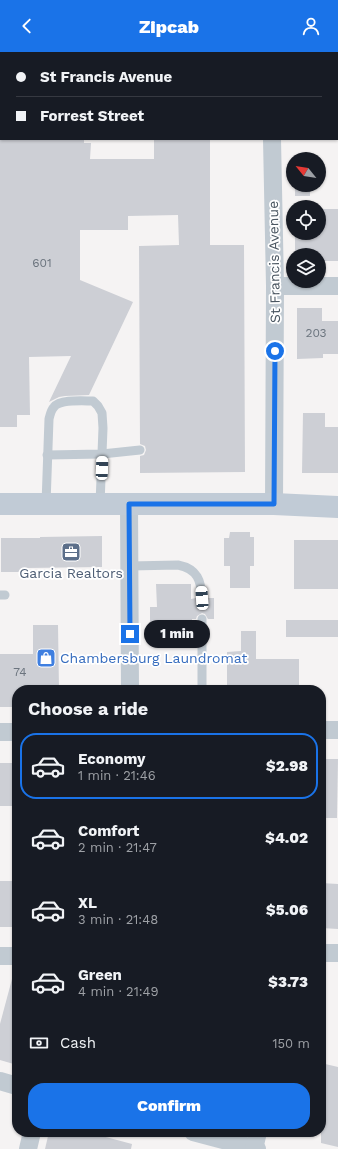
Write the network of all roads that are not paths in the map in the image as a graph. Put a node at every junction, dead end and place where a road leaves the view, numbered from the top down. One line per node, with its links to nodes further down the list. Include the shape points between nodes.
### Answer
1 (272, 140): 2 (street, St Francis Avenue)
2 (275, 286): 3 (street); 11 (street, St Francis Avenue)
3 (338, 286)
4 (140, 450): 6 (lane)
5 (48, 454): 6 (lane); 6 (lane, via 49,419 54,406 60,402 93,400 102,413); 8 (lane)
6 (102, 454): 9 (lane)
7 (0, 504): 8 (street)
8 (46, 504): 9 (street)
9 (100, 504): 10 (street)
10 (129, 504): 11 (street); 13 (street)
11 (274, 504): 12 (street)
12 (338, 507)
13 (130, 566): 14 (lane, via 184,566 201,584); 16 (street)
14 (202, 598)
15 (202, 619): 17 (lane)
16 (130, 685)
17 (202, 685)
18 (326, 730): 19 (street)
19 (338, 730)
20 (0, 732): 21 (street)
21 (12, 732)
22 (326, 953): 23 (street)
23 (338, 953)
24 (0, 956): 25 (street)
25 (12, 956)
26 (0, 1081): 27 (street)
27 (12, 1085)
28 (31, 1137): 31 (street)
29 (217, 1137): 30 (street)
30 (256, 1145)
31 (28, 1149)

